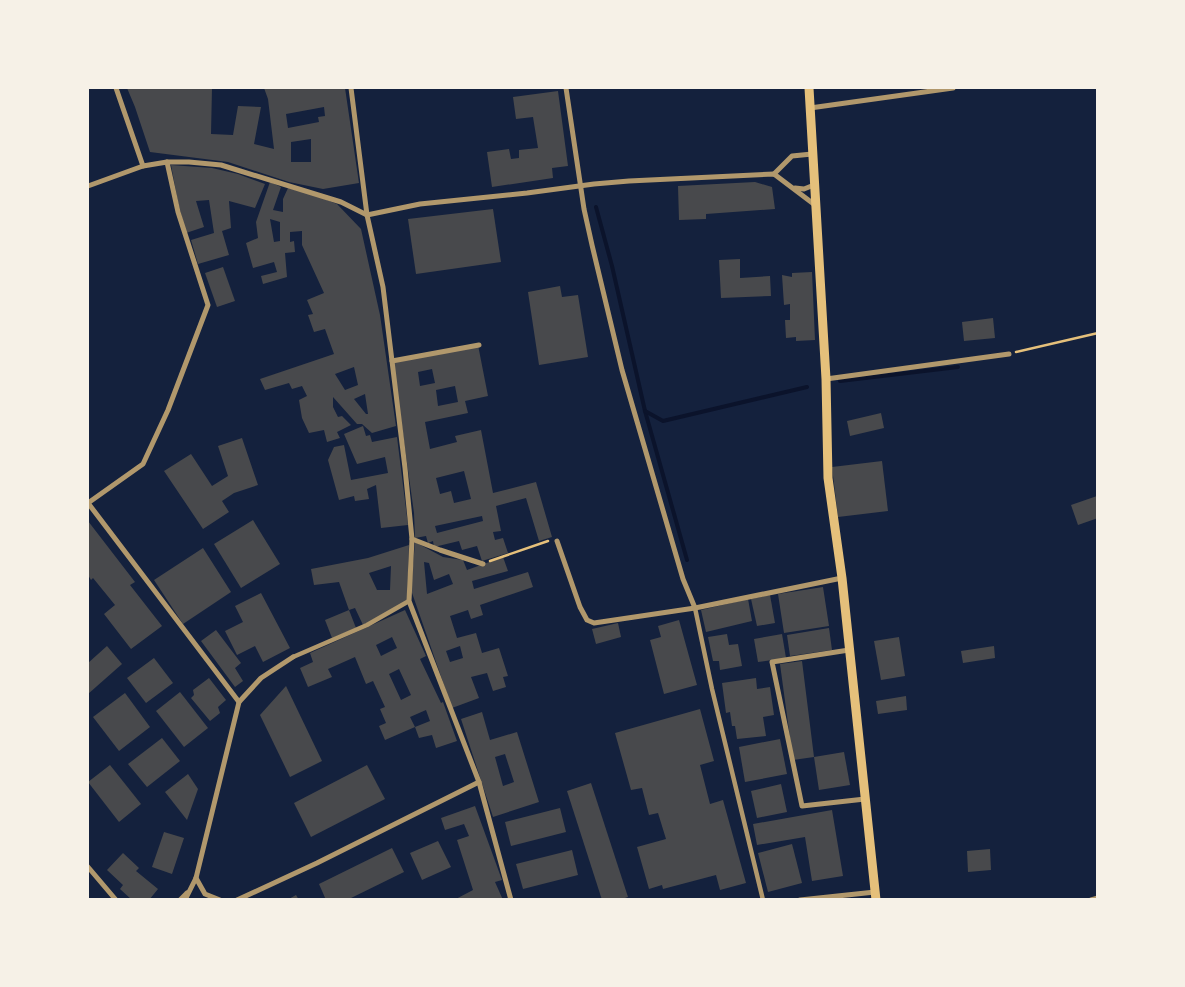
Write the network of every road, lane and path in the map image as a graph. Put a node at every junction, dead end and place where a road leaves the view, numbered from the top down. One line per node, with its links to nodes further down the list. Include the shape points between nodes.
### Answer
1 (116, 88): 9 (street)
2 (351, 88): 16 (street)
3 (566, 88): 11 (street)
4 (809, 88): 6 (main road)
5 (953, 88): 6 (street)
6 (810, 108): 7 (main road)
7 (812, 154): 10 (street, via 792,156); 12 (main road)
8 (167, 162): 9 (street); 16 (street, via 221,165 341,202); 22 (street, via 178,212 208,305 168,410 143,464)
9 (143, 166): 13 (street)
10 (774, 174): 11 (street); 14 (street)
11 (582, 185): 16 (street, via 420,204); 28 (street, via 584,208 622,370 683,579)
12 (814, 185): 14 (street); 15 (main road)
13 (88, 186)
14 (794, 188): 15 (street)
15 (815, 205): 21 (main road)
16 (367, 215): 20 (street, via 384,287)
17 (1098, 333): 19 (path)
18 (479, 345): 20 (street)
19 (1009, 354): 21 (street)
20 (392, 361): 23 (street)
21 (826, 379): 26 (main road, via 828,478)
22 (88, 503): 31 (street)
23 (412, 539): 25 (street); 27 (street)
24 (557, 541): 25 (path, via 550,540); 28 (street, via 587,620 594,623)
25 (483, 564)
26 (842, 578): 28 (street); 29 (main road)
27 (409, 601): 30 (street, via 367,625); 32 (street)
28 (695, 608): 45 (street)
29 (849, 650): 33 (main road); 33 (street, via 772,662 802,806)
30 (293, 657): 31 (street, via 261,678)
31 (239, 702): 35 (street)
32 (479, 782): 43 (street); 44 (street)
33 (865, 799): 37 (main road)
34 (88, 867): 39 (street)
35 (196, 878): 36 (street); 42 (street, via 205,894)
36 (190, 889): 40 (street); 41 (street)
37 (875, 896): 46 (street)
38 (1098, 898): 47 (street)
39 (116, 900)
40 (180, 900)
41 (185, 900)
42 (220, 900)
43 (238, 900)
44 (511, 900)
45 (764, 900)
46 (800, 900)
47 (1091, 900)

